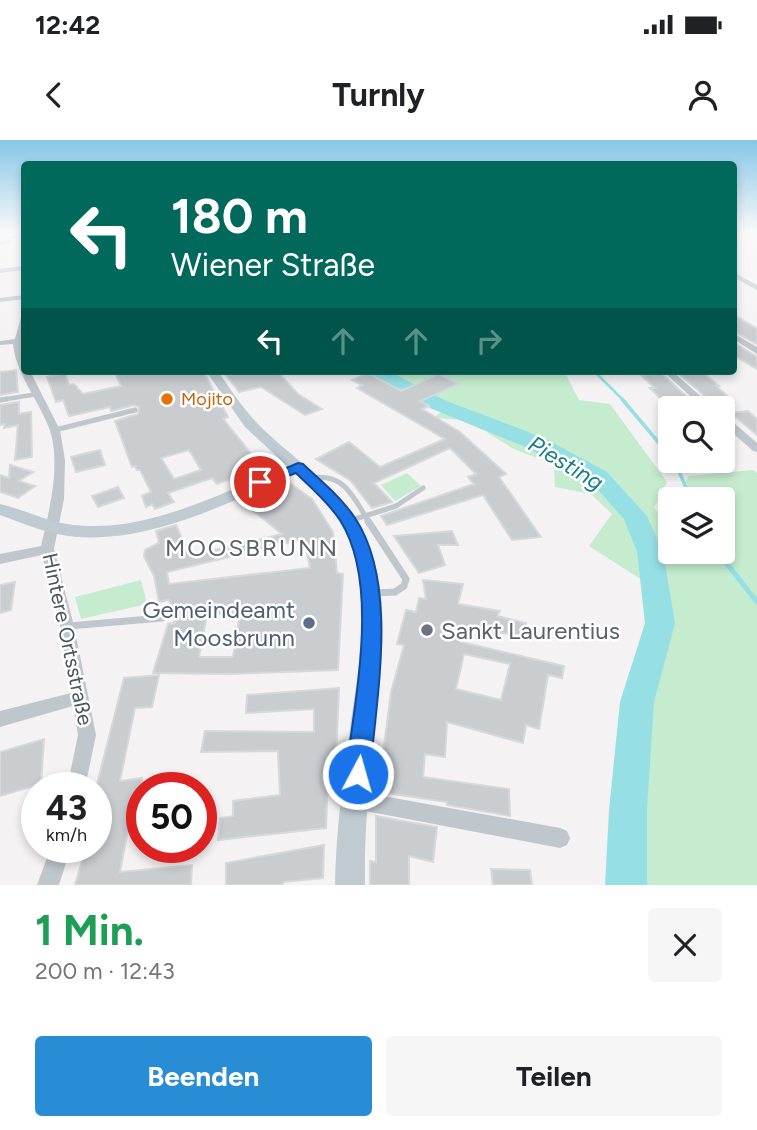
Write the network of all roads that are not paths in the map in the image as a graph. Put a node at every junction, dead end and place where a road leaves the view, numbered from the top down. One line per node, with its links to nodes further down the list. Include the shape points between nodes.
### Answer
1 (18, 269): 2 (street)
2 (0, 271)
3 (737, 277): 4 (street)
4 (757, 288)
5 (21, 296): 6 (street)
6 (0, 300)
7 (21, 330): 9 (street, Hintere Ortsstraße)
8 (737, 338): 11 (street)
9 (18, 341): 10 (street); 12 (street, Hintere Ortsstraße)
10 (0, 343)
11 (757, 351)
12 (21, 353)
13 (28, 375): 16 (street, Hintere Ortsstraße)
14 (214, 375): 23 (main road, via 257,431)
15 (672, 375): 17 (street)
16 (38, 394): 18 (lane); 20 (street, Hintere Ortsstraße)
17 (695, 396)
18 (0, 400)
19 (135, 410): 20 (lane)
20 (55, 429): 27 (street, Hintere Ortsstraße, via 59,488)
21 (735, 430): 22 (street)
22 (757, 449)
23 (305, 472): 26 (main road); 27 (main road, via 137,527 107,532)
24 (423, 488): 26 (lane, via 396,506)
25 (0, 509): 27 (main road)
26 (357, 519): 28 (lane); 29 (main road)
27 (51, 526): 30 (street, Hintere Ortsstraße)
28 (382, 541): 29 (lane); 32 (lane, via 406,579 395,592)
29 (361, 547): 32 (main road)
30 (47, 549): 31 (street); 34 (street, Hintere Ortsstraße)
31 (0, 559)
32 (371, 593): 38 (main road)
33 (162, 618): 34 (lane)
34 (67, 626): 35 (street, Hintere Ortsstraße)
35 (81, 697): 36 (street); 37 (street, Hintere Ortsstraße, via 87,736)
36 (0, 719)
37 (79, 772)
38 (355, 800): 39 (street); 42 (main road)
39 (560, 838)
40 (56, 863): 41 (street)
41 (48, 885)
42 (350, 885)

